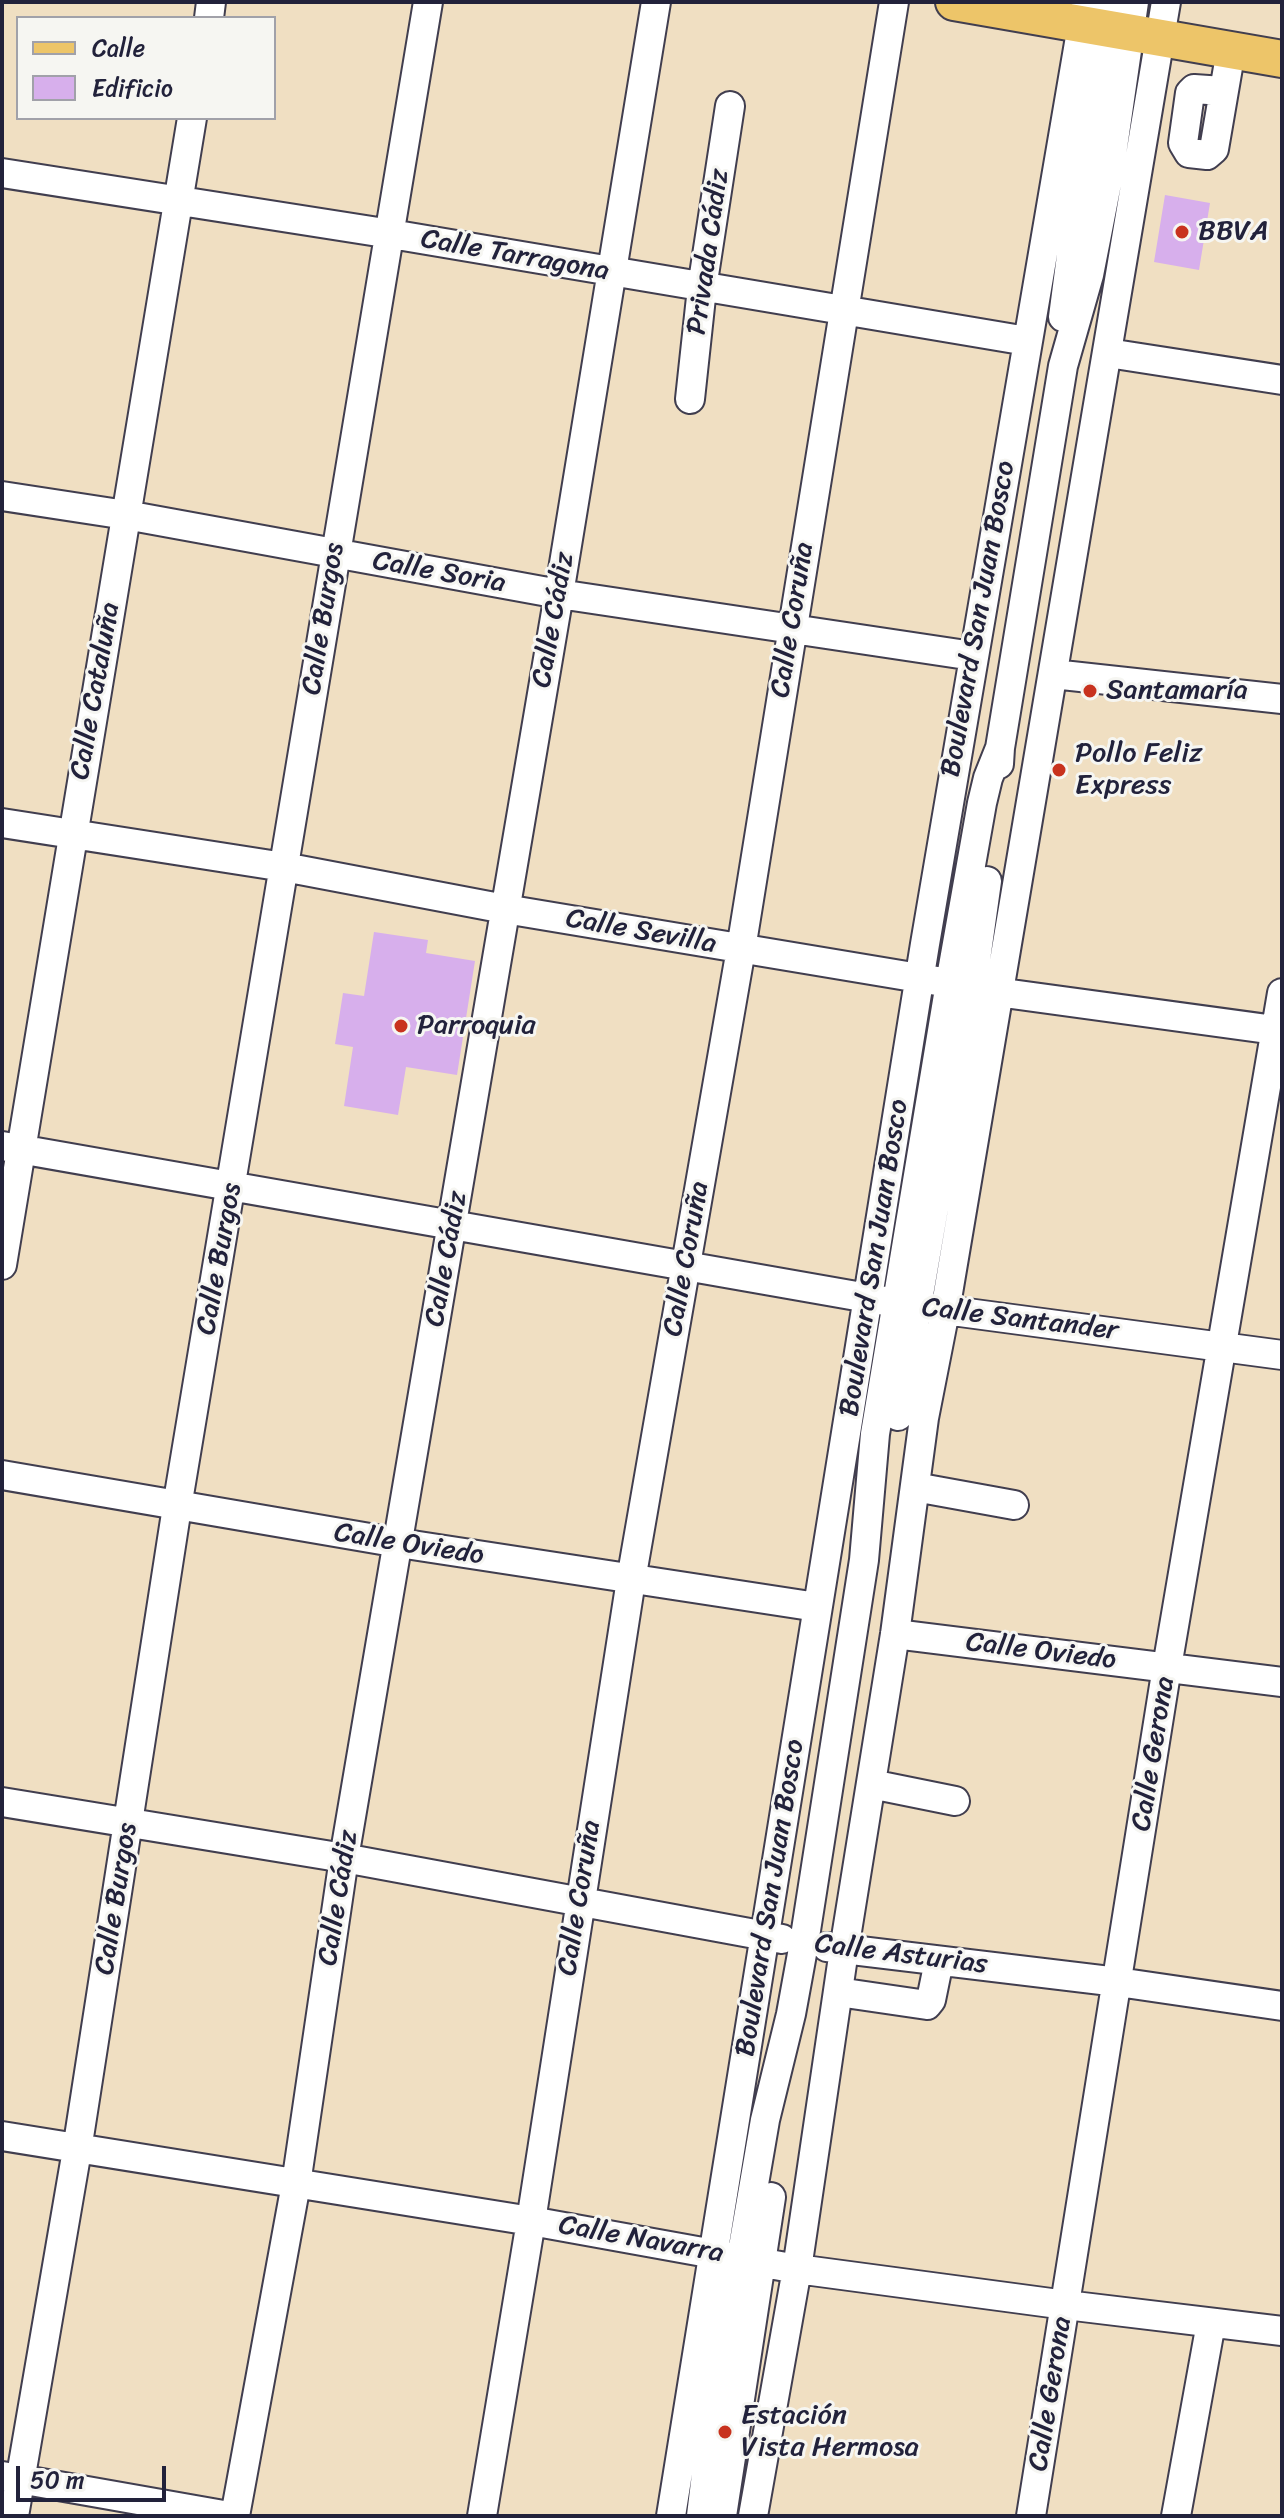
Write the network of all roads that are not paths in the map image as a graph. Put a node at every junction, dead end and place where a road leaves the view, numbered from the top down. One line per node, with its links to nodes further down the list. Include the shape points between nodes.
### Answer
1 (428, 2): 14 (street, Calle Burgos)
2 (656, 2): 15 (street, Calle Cádiz)
3 (894, 2): 17 (street, Calle Coruña)
4 (954, 2): 6 (main road)
5 (1166, 2): 6 (street, Boulevard San Juan Bosco)
6 (1116, 19): 7 (main road); 18 (street, Boulevard San Juan Bosco); 19 (street, Boulevard San Juan Bosco); 36 (street, via 1076,211 1063,366 1000,748 985,790)
7 (1231, 50): 8 (main road); 9 (street)
8 (1282, 59)
9 (1223, 91)
10 (730, 106): 16 (street, Privada Cádiz)
11 (192, 120): 13 (street, Calle Cataluña)
12 (2, 173): 13 (street, Calle Tarragona)
13 (178, 202): 14 (street, Calle Tarragona); 23 (street, Calle Cataluña)
14 (391, 234): 15 (street, Calle Tarragona); 24 (street, Calle Burgos)
15 (611, 272): 16 (street, Calle Tarragona); 25 (street, Calle Cádiz)
16 (702, 288): 17 (street, Calle Tarragona); 21 (street, Privada Cádiz)
17 (844, 311): 18 (street, Calle Tarragona); 26 (street, Calle Coruña)
18 (1027, 341): 27 (street, Boulevard San Juan Bosco)
19 (1108, 353): 20 (street); 28 (street, Boulevard San Juan Bosco)
20 (1282, 380)
21 (690, 399)
22 (2, 496): 23 (street, Calle Soria)
23 (126, 515): 24 (street, Calle Soria); 31 (street, Calle Cataluña)
24 (334, 555): 25 (street, Calle Soria); 32 (street, Calle Burgos)
25 (559, 594): 26 (street, Calle Soria); 33 (street, Calle Cádiz)
26 (791, 628): 27 (street, Calle Soria); 34 (street, Calle Coruña)
27 (973, 656): 35 (street, Boulevard San Juan Bosco)
28 (1053, 674): 29 (street); 36 (street, Boulevard San Juan Bosco)
29 (1282, 699)
30 (2, 823): 31 (street, Calle Sevilla)
31 (72, 833): 32 (street, Calle Sevilla); 39 (street, Calle Cataluña)
32 (284, 867): 33 (street, Calle Sevilla); 40 (street, Calle Burgos)
33 (505, 909): 34 (street, Calle Sevilla); 41 (street, Calle Cádiz)
34 (741, 949): 35 (street, Calle Sevilla); 43 (street, Calle Coruña)
35 (919, 978): 36 (street, Calle Sevilla); 44 (street, Boulevard San Juan Bosco)
36 (973, 988): 38 (street, Calle Sevilla); 44 (street); 45 (street, Boulevard San Juan Bosco)
37 (1282, 993): 38 (street, Calle Gerona)
38 (1279, 1030): 46 (street, Calle Gerona)
39 (12, 1147): 40 (street, Calle Santander); 42 (street, Calle Cataluña)
40 (232, 1186): 41 (street, Calle Santander); 51 (street, Calle Burgos)
41 (453, 1223): 43 (street, Calle Santander); 52 (street, Calle Cádiz)
42 (2, 1265)
43 (686, 1266): 44 (street, Calle Santander); 53 (street, Calle Coruña)
44 (895, 1302): 45 (street, Calle Santander); 54 (street, Boulevard San Juan Bosco); 65 (street, via 885,1491 864,1560)
45 (945, 1311): 46 (street, Calle Santander); 49 (street, Boulevard San Juan Bosco)
46 (1222, 1346): 47 (street, Calle Santander); 56 (street, Calle Gerona)
47 (1282, 1355)
48 (2, 1475): 51 (street, Calle Oviedo)
49 (915, 1487): 50 (street); 55 (street, Boulevard San Juan Bosco)
50 (1014, 1505)
51 (177, 1507): 52 (street, Calle Oviedo); 61 (street, Calle Burgos)
52 (399, 1543): 53 (street, Calle Oviedo); 62 (street, Calle Cádiz)
53 (631, 1580): 54 (street, Calle Oviedo); 63 (street, Calle Coruña)
54 (817, 1607): 64 (street, Boulevard San Juan Bosco)
55 (895, 1634): 56 (street, Calle Oviedo); 58 (street, Boulevard San Juan Bosco)
56 (1167, 1667): 57 (street, Calle Oviedo); 69 (street, Calle Gerona)
57 (1282, 1682)
58 (871, 1784): 59 (street); 66 (street, Boulevard San Juan Bosco)
59 (955, 1801)
60 (2, 1802): 61 (street, Calle Asturias)
61 (129, 1822): 62 (street, Calle Asturias); 74 (street, Calle Burgos)
62 (344, 1858): 63 (street, Calle Asturias); 75 (street, Calle Cádiz)
63 (580, 1900): 64 (street, Calle Asturias); 76 (street, Calle Coruña)
64 (765, 1937): 65 (street, Calle Asturias); 77 (street, Boulevard San Juan Bosco)
65 (804, 1943): 66 (street, Calle Asturias); 78 (street, via 765,2120)
66 (844, 1950): 67 (street, Calle Asturias); 70 (street, Boulevard San Juan Bosco)
67 (880, 1954): 68 (street, Calle Asturias); 71 (street)
68 (939, 1961): 69 (street, Calle Asturias); 71 (street, via 927,2005)
69 (1118, 1982): 72 (street, Calle Asturias); 80 (street, Calle Gerona)
70 (838, 1992): 71 (street); 79 (street, Boulevard San Juan Bosco)
71 (874, 1998)
72 (1282, 2006)
73 (2, 2136): 74 (street, Calle Navarra)
74 (77, 2150): 75 (street, Calle Navarra); 83 (street, Calle Burgos)
75 (296, 2184): 76 (street, Calle Navarra); 87 (street, Calle Cádiz)
76 (531, 2221): 77 (street, Calle Navarra); 88 (street, Calle Coruña)
77 (712, 2252): 78 (street, Calle Navarra); 89 (street, Boulevard San Juan Bosco)
78 (752, 2260): 79 (street, Calle Navarra); 90 (street, via 711,2433); 91 (street)
79 (797, 2269): 80 (street, Calle Navarra); 92 (street, Boulevard San Juan Bosco)
80 (1066, 2305): 81 (street, Calle Navarra); 93 (street, Calle Gerona)
81 (1211, 2323): 82 (street, Calle Navarra); 94 (street)
82 (1282, 2331)
83 (11, 2478): 84 (street); 85 (street, Calle Burgos)
84 (123, 2507): 86 (street)
85 (14, 2516)
86 (229, 2516)
87 (235, 2516)
88 (482, 2516)
89 (671, 2516)
90 (701, 2516)
91 (722, 2516)
92 (753, 2516)
93 (1031, 2516)
94 (1176, 2516)

